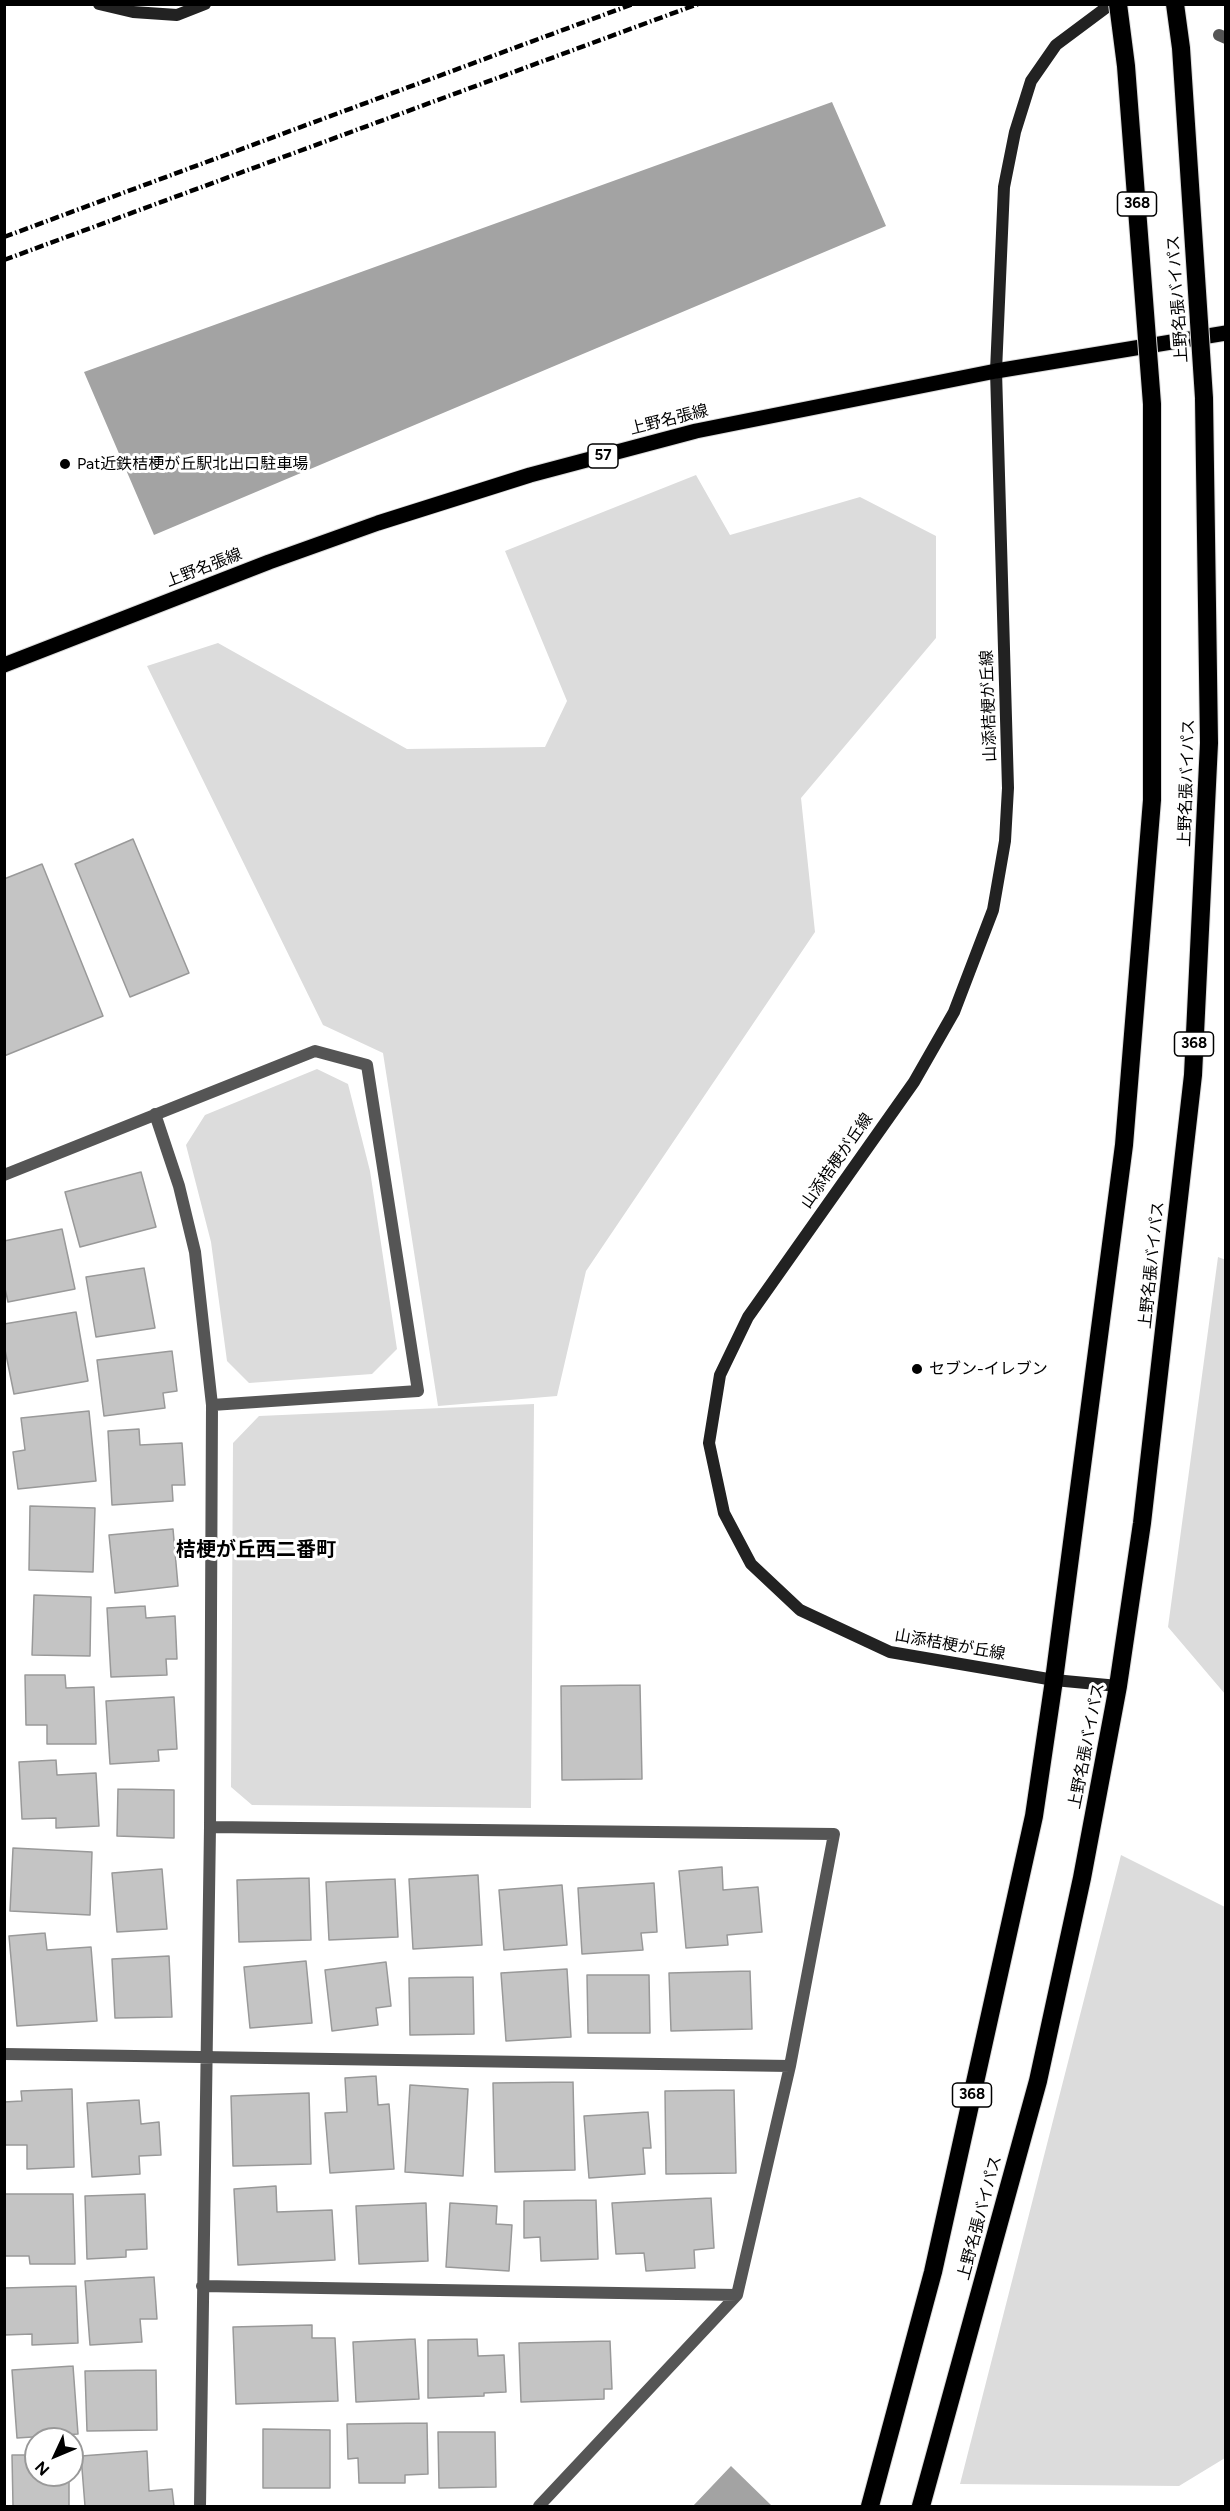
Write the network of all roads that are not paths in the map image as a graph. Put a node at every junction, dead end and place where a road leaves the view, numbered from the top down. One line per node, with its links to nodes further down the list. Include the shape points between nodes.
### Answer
1 (99, 4): 2 (main road, via 133,12 177,15)
2 (205, 4)
3 (1111, 4): 7 (main road, 山添桔梗が丘線, via 1056,45 1031,81 1004,187)
4 (1118, 4): 12 (highway, 上野名張バイパス / 368, bridge, via 1152,404 1151,812 1124,1144)
5 (1175, 4): 13 (highway, 上野名張バイパス / 368, bridge, via 1204,398 1209,742 1193,1075 1142,1523)
6 (1226, 333): 7 (main road, 上野名張線 / 57)
7 (996, 370): 8 (main road, 上野名張線 / 57, via 696,431 530,475 312,546); 12 (main road, 山添桔梗が丘線, via 1008,788 1005,841 993,910 954,1012 914,1082 748,1317 720,1375 709,1443 724,1513 751,1564 800,1610 890,1652)
8 (4, 665)
9 (155, 1114): 10 (street); 11 (street, via 179,1186 195,1252); 11 (street, via 315,1051 367,1065 418,1391)
10 (4, 1175)
11 (212, 1405): 14 (street)
12 (1054, 1680): 13 (main road, 山添桔梗が丘線); 22 (highway, 上野名張バイパス / 368, via 1034,1816 935,2260)
13 (1118, 1686): 23 (highway, 上野名張バイパス / 368, via 1038,2081)
14 (210, 1827): 16 (street); 17 (street, via 834,1834)
15 (4, 2054): 16 (street)
16 (207, 2058): 17 (street); 18 (street)
17 (790, 2066): 19 (street)
18 (202, 2286): 19 (street); 20 (street)
19 (737, 2295): 21 (street)
20 (200, 2506)
21 (539, 2506)
22 (870, 2506)
23 (921, 2506)

